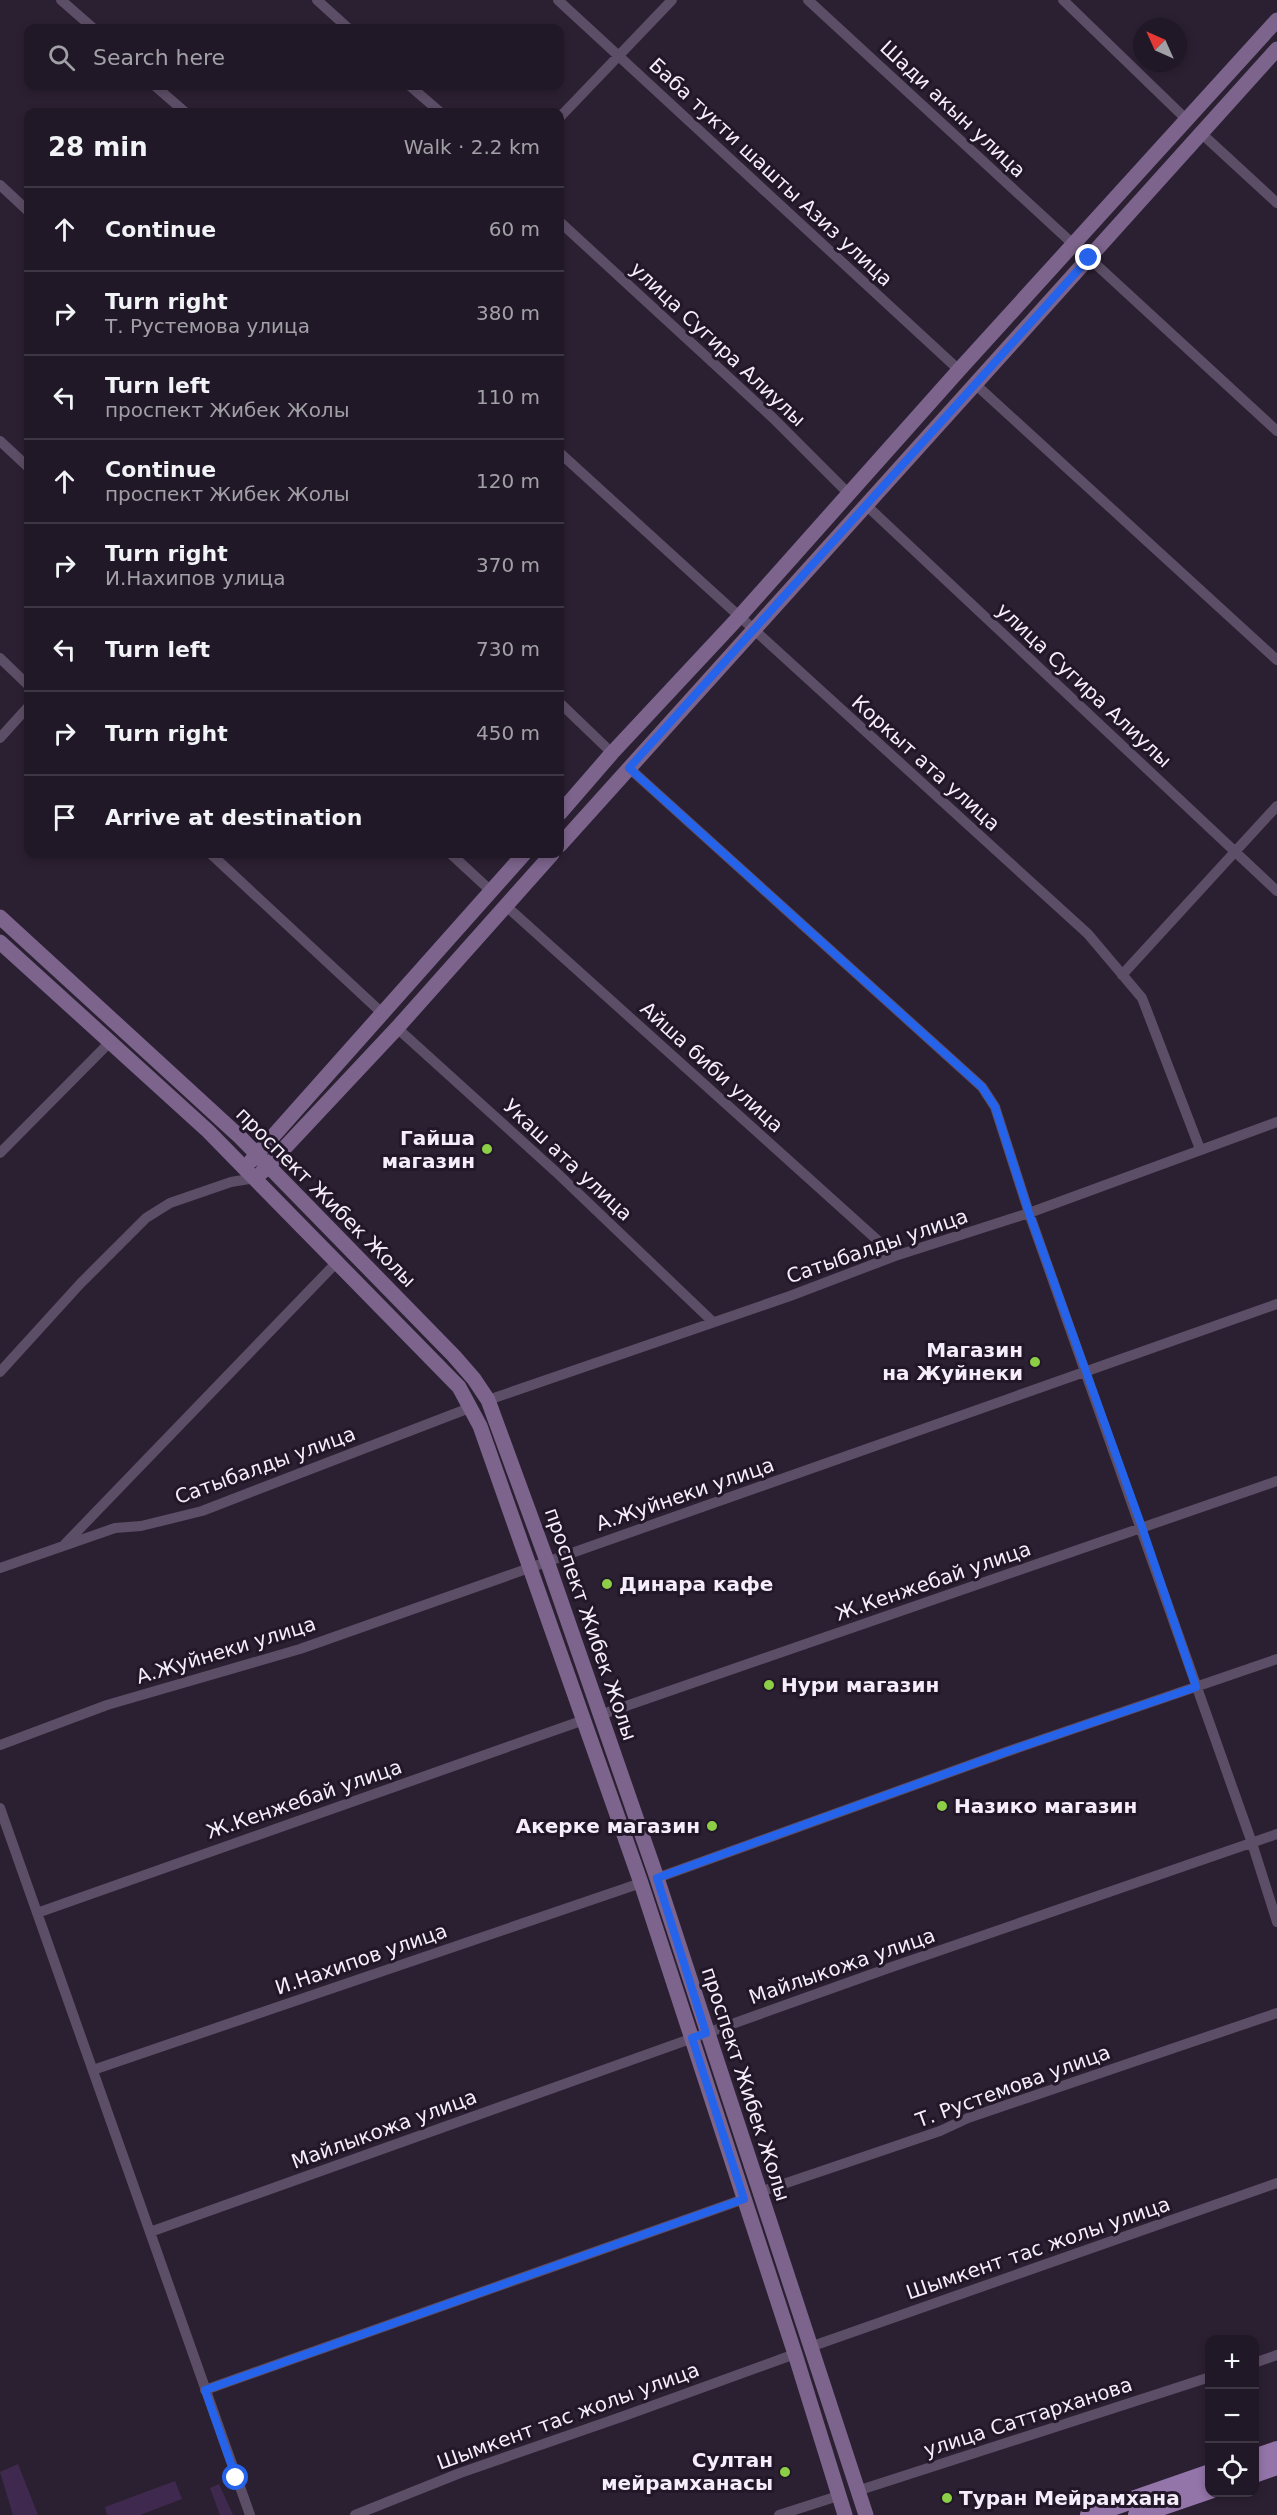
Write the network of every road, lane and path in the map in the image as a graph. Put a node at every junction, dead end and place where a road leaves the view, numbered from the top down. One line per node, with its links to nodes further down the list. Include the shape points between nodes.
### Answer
1 (61, 0): 8 (street)
2 (317, 0): 9 (street)
3 (558, 0): 11 (street, Баба тукти шашты Азиз улица)
4 (672, 0): 11 (street)
5 (808, 0): 23 (street, Шади акын улица)
6 (1062, 0): 17 (street)
7 (1277, 20): 17 (street)
8 (88, 24)
9 (344, 24)
10 (1277, 49): 18 (street)
11 (617, 54): 16 (street); 25 (street, Баба тукти шашты Азиз улица)
12 (160, 90): 14 (street)
13 (415, 90): 15 (street)
14 (180, 108)
15 (435, 108)
16 (564, 113)
17 (1187, 120): 23 (street)
18 (1201, 133): 20 (street); 24 (street)
19 (0, 185): 21 (street)
20 (1277, 203)
21 (24, 207)
22 (564, 226): 31 (street, улица Сугира Алиулы, via 773,418)
23 (1073, 244): 25 (street)
24 (1089, 258): 26 (street); 27 (street)
25 (959, 370): 31 (street)
26 (974, 383): 32 (street); 36 (street)
27 (1277, 431)
28 (0, 441): 30 (street)
29 (564, 457): 33 (street, Коркыт ата улица)
30 (24, 463)
31 (849, 494): 33 (street)
32 (866, 505): 34 (street); 46 (street, улица Сугира Алиулы)
33 (740, 617): 34 (street, Коркыт ата улица); 41 (street)
34 (753, 630): 42 (street); 56 (street, Коркыт ата улица, via 1088,934)
35 (0, 658): 37 (street)
36 (1277, 660)
37 (24, 681)
38 (564, 707): 41 (street)
39 (24, 711): 40 (street)
40 (0, 738)
41 (612, 753): 44 (street)
42 (629, 768): 45 (street); 65 (street, via 982,1087 995,1107)
43 (1277, 806): 46 (street)
44 (564, 808)
45 (564, 841)
46 (1235, 852): 52 (street, улица Сугира Алиулы); 56 (street)
47 (215, 858): 57 (street)
48 (455, 858): 51 (street)
49 (520, 858): 51 (street)
50 (548, 858): 53 (street)
51 (491, 891): 57 (street)
52 (1277, 891)
53 (506, 904): 58 (street); 66 (street, Айша биби улица)
54 (0, 917): 63 (street, проспект Жибек Жолы)
55 (0, 942): 59 (street, проспект Жибек Жолы)
56 (1122, 975): 61 (street, Коркыт ата улица, via 1142,998)
57 (382, 1013): 63 (street)
58 (397, 1028): 63 (street); 69 (street, Укаш ата улица)
59 (110, 1042): 62 (street); 64 (street, проспект Жибек Жолы)
60 (1277, 1122): 61 (street, Сатыбалды улица)
61 (1200, 1149): 65 (street, Сатыбалды улица)
62 (0, 1153)
63 (262, 1161): 64 (street); 72 (street, проспект Жибек Жолы, via 454,1356)
64 (250, 1173): 67 (street, проспект Жибек Жолы); 70 (street, via 170,1203 146,1218)
65 (1029, 1213): 66 (street, Сатыбалды улица); 71 (street)
66 (895, 1256): 69 (street, Сатыбалды улица)
67 (337, 1262): 73 (street, проспект Жибек Жолы, via 459,1388); 76 (street)
68 (1277, 1304): 71 (street, А.Жуйнеки улица)
69 (713, 1322): 72 (street, Сатыбалды улица)
70 (0, 1372)
71 (1086, 1372): 75 (street); 77 (street, А.Жуйнеки улица)
72 (488, 1400): 77 (street, проспект Жибек Жолы)
73 (472, 1407): 76 (street, Сатыбалды улица, via 202,1511 141,1526 115,1528); 78 (street, проспект Жибек Жолы)
74 (1277, 1481): 75 (street, Ж.Кенжебай улица)
75 (1142, 1527): 81 (street); 82 (street, Ж.Кенжебай улица)
76 (63, 1546): 79 (street, Сатыбалды улица)
77 (547, 1561): 78 (street, А.Жуйнеки улица); 82 (street, проспект Жибек Жолы)
78 (530, 1567): 83 (street, проспект Жибек Жолы); 84 (street, А.Жуйнеки улица, via 300,1648 107,1705)
79 (0, 1568)
80 (1277, 1659): 81 (street)
81 (1196, 1687): 87 (street); 88 (street)
82 (600, 1715): 88 (street, проспект Жибек Жолы)
83 (584, 1720): 89 (street, проспект Жибек Жолы); 90 (street, Ж.Кенжебай улица)
84 (0, 1744)
85 (0, 1808): 90 (street)
86 (1277, 1834): 87 (street, Майлыкожа улица)
87 (1252, 1843): 91 (street); 93 (street, Майлыкожа улица)
88 (657, 1878): 93 (street, проспект Жибек Жолы)
89 (641, 1883): 93 (street, проспект Жибек Жолы); 94 (street, И.Нахипов улица)
90 (37, 1913): 94 (street)
91 (1277, 1922)
92 (1277, 2013): 96 (street, Т. Рустемова улица)
93 (699, 2036): 96 (street, проспект Жибек Жолы); 97 (street, проспект Жибек Жолы); 98 (street, Майлыкожа улица)
94 (93, 2070): 98 (street)
95 (1277, 2183): 99 (street, Шымкент тас жолы улица)
96 (760, 2192): 99 (street, проспект Жибек Жолы)
97 (744, 2199): 100 (street, проспект Жибек Жолы); 104 (street)
98 (150, 2232): 104 (street)
99 (810, 2347): 110 (street, проспект Жибек Жолы)
100 (795, 2354): 112 (street, проспект Жибек Жолы); 114 (street, Шымкент тас жолы улица, via 460,2473)
101 (1277, 2355): 102 (street)
102 (1259, 2361)
103 (1205, 2378): 110 (street, улица Саттарханова)
104 (205, 2390): 113 (street)
105 (1277, 2450): 106 (main road)
106 (1259, 2456)
107 (1277, 2466): 108 (main road)
108 (1259, 2472)
109 (1205, 2474): 118 (main road)
110 (857, 2491): 117 (street, проспект Жибек Жолы)
111 (1205, 2491): 119 (main road)
112 (838, 2496): 115 (street); 116 (street, проспект Жибек Жолы)
113 (250, 2515)
114 (355, 2515)
115 (779, 2515)
116 (845, 2515)
117 (866, 2515)
118 (1089, 2515)
119 (1137, 2515)

